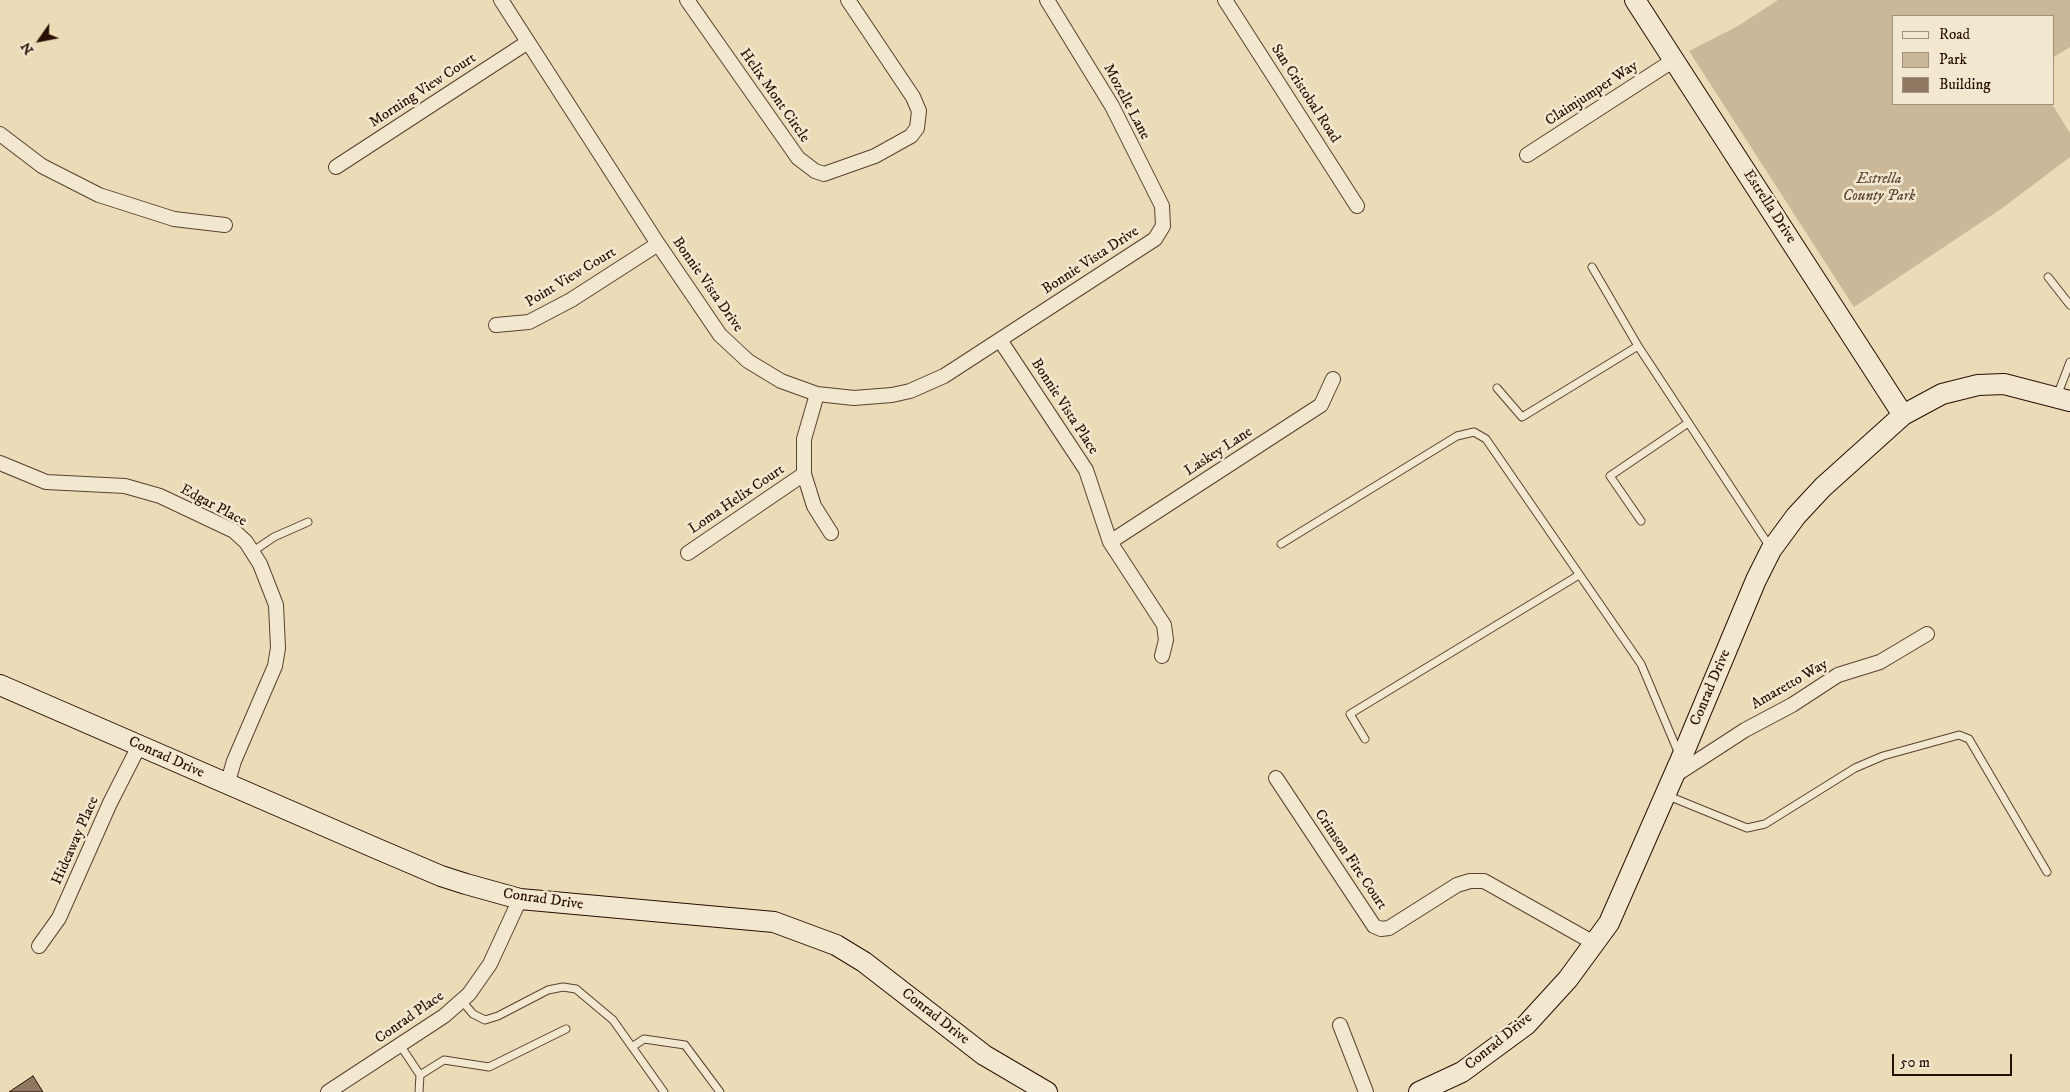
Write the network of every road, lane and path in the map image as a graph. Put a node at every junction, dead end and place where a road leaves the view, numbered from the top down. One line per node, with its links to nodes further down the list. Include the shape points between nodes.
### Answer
1 (502, 0): 7 (street, Bonnie Vista Drive)
2 (687, 0): 3 (street, Helix Mont Circle, via 798,158 824,174 875,156 911,136 917,128 919,111 913,97)
3 (848, 0)
4 (1047, 0): 14 (street, Mozelle Lane, via 1112,106 1162,206)
5 (1225, 0): 12 (street, San Cristobal Road)
6 (1635, 0): 8 (street, Estrella Drive)
7 (528, 42): 11 (street, Morning View Court); 15 (street, Bonnie Vista Drive)
8 (1674, 60): 10 (street, Claimjumper Way); 27 (street, Estrella Drive)
9 (0, 134): 13 (street, via 42,166 99,195 174,219)
10 (1527, 155)
11 (336, 167)
12 (1357, 206)
13 (225, 225)
14 (1163, 226): 20 (street, Bonnie Vista Drive, via 1155,239)
15 (658, 244): 19 (street, Point View Court, via 571,300 529,322); 25 (street, Bonnie Vista Drive, via 709,319 734,349 773,377)
16 (1592, 267): 21 (lane)
17 (2048, 277): 18 (lane)
18 (2070, 305)
19 (496, 325)
20 (1000, 340): 25 (street, Bonnie Vista Drive, via 944,376 910,391 854,398); 34 (street, Bonnie Vista Place, via 1086,470)
21 (1638, 346): 24 (lane, via 1522,417); 28 (lane)
22 (2070, 362): 26 (lane)
23 (1333, 380): 34 (street, Laskey Lane, via 1321,405)
24 (1498, 388)
25 (817, 394): 30 (street, via 804,439)
26 (2064, 399): 27 (street, Conrad Drive, via 2004,384 1978,385 1942,394)
27 (1903, 415): 36 (street, Conrad Drive, via 1822,487)
28 (1688, 424): 31 (lane, via 1610,476); 36 (lane)
29 (0, 463): 37 (street, Edgar Place, via 46,482 125,486 160,496 234,532)
30 (804, 474): 33 (street, via 814,506); 38 (street, Loma Helix Court)
31 (1641, 521)
32 (308, 522): 37 (lane, via 274,537)
33 (831, 534)
34 (1110, 542): 41 (street, Bonnie Vista Place, via 1164,625 1166,640)
35 (1281, 544): 39 (lane, via 1457,436 1474,432 1486,438)
36 (1771, 550): 45 (street, Conrad Drive)
37 (252, 552): 47 (street, Edgar Place, via 276,604 278,648 275,666)
38 (688, 553)
39 (1579, 575): 43 (lane, via 1350,714); 45 (lane, via 1641,664)
40 (1927, 634): 45 (street, Amaretto Way, via 1880,662 1838,675 1792,705)
41 (1162, 656)
42 (0, 686): 44 (street, Conrad Drive)
43 (1365, 739)
44 (139, 746): 47 (street, Conrad Drive); 52 (street, Hideaway Place, via 59,918)
45 (1678, 768): 48 (street, Conrad Drive)
46 (1276, 778): 51 (street, Crimson Fire Court, via 1374,926 1381,930 1457,885 1484,881)
47 (227, 785): 50 (street, Conrad Drive, via 441,876)
48 (1666, 795): 49 (lane, via 1747,828 1765,824 1855,768 1883,756 1959,735 1969,739); 51 (street, Conrad Drive, via 1609,924)
49 (2047, 872)
50 (520, 899): 53 (street, Conrad Place, via 490,964); 63 (street, Conrad Drive, via 774,922 836,945 864,962 984,1055)
51 (1594, 943): 65 (street, Conrad Drive, via 1568,979 1526,1025 1462,1072)
52 (39, 946)
53 (462, 1001): 56 (street, Conrad Place); 57 (lane, via 473,1014 485,1020 548,990 569,987 586,996 613,1020)
54 (1340, 1025): 64 (street)
55 (566, 1029): 58 (lane, via 489,1067 444,1060)
56 (400, 1045): 58 (lane); 59 (street, Conrad Place)
57 (632, 1047): 61 (lane); 62 (lane, via 644,1039 685,1045)
58 (420, 1075): 60 (lane)
59 (328, 1092)
60 (419, 1092)
61 (664, 1092)
62 (720, 1092)
63 (1048, 1092)
64 (1366, 1092)
65 (1419, 1092)

